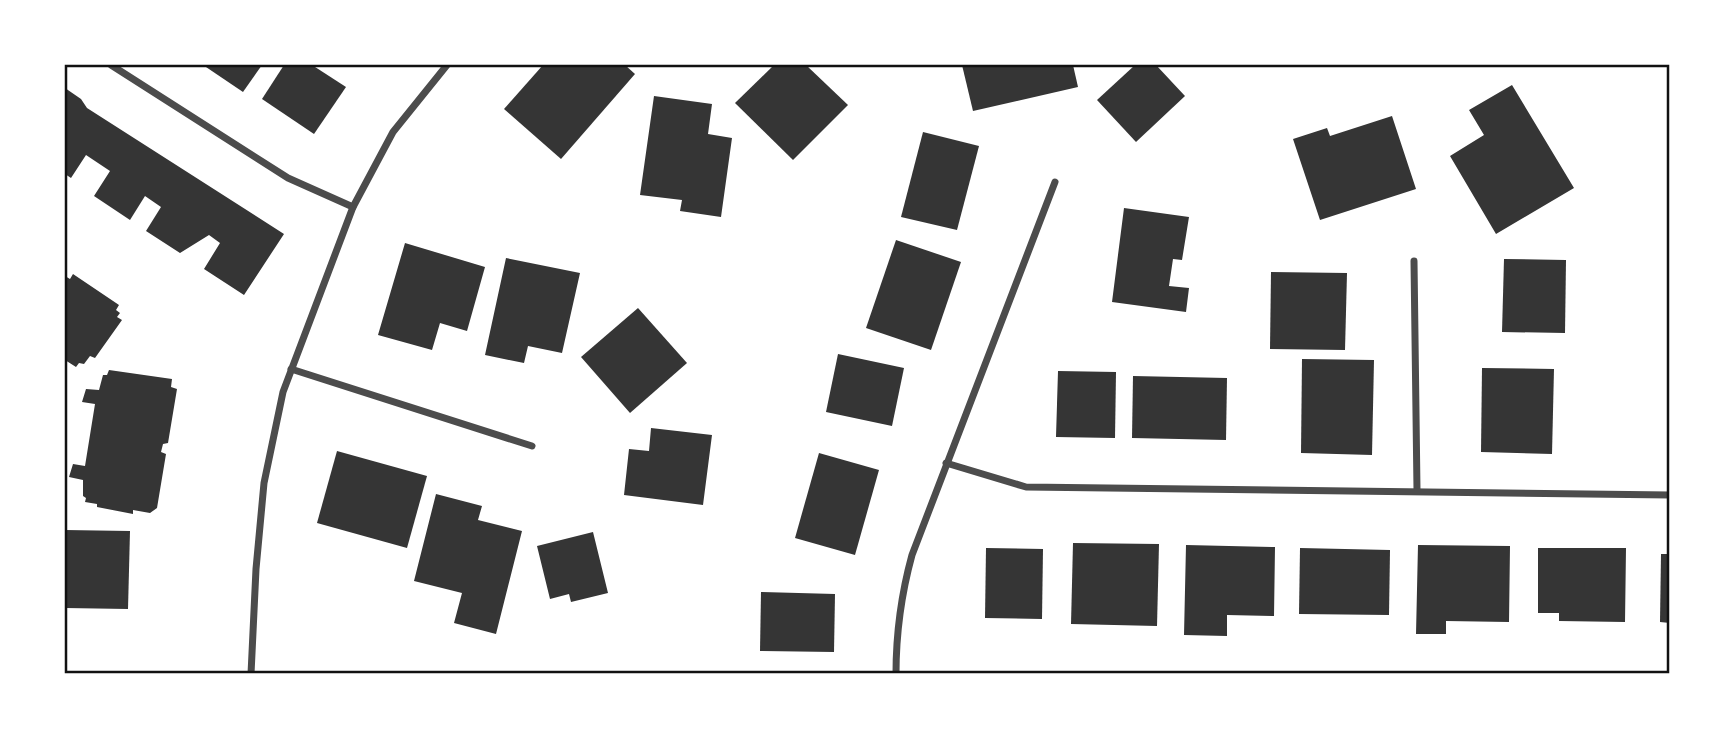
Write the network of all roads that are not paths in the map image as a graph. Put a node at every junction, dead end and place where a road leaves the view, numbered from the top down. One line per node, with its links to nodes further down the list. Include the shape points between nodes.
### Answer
1 (111, 65): 4 (street, via 288,178)
2 (447, 65): 4 (street, via 393,132)
3 (1055, 182): 8 (street)
4 (353, 207): 6 (street)
5 (1414, 261): 9 (street)
6 (291, 369): 7 (street); 11 (street, via 264,482)
7 (532, 446)
8 (946, 463): 9 (street, via 1026,487); 12 (street, via 902,592)
9 (1417, 490): 10 (street)
10 (1670, 495)
11 (251, 674)
12 (895, 674)

